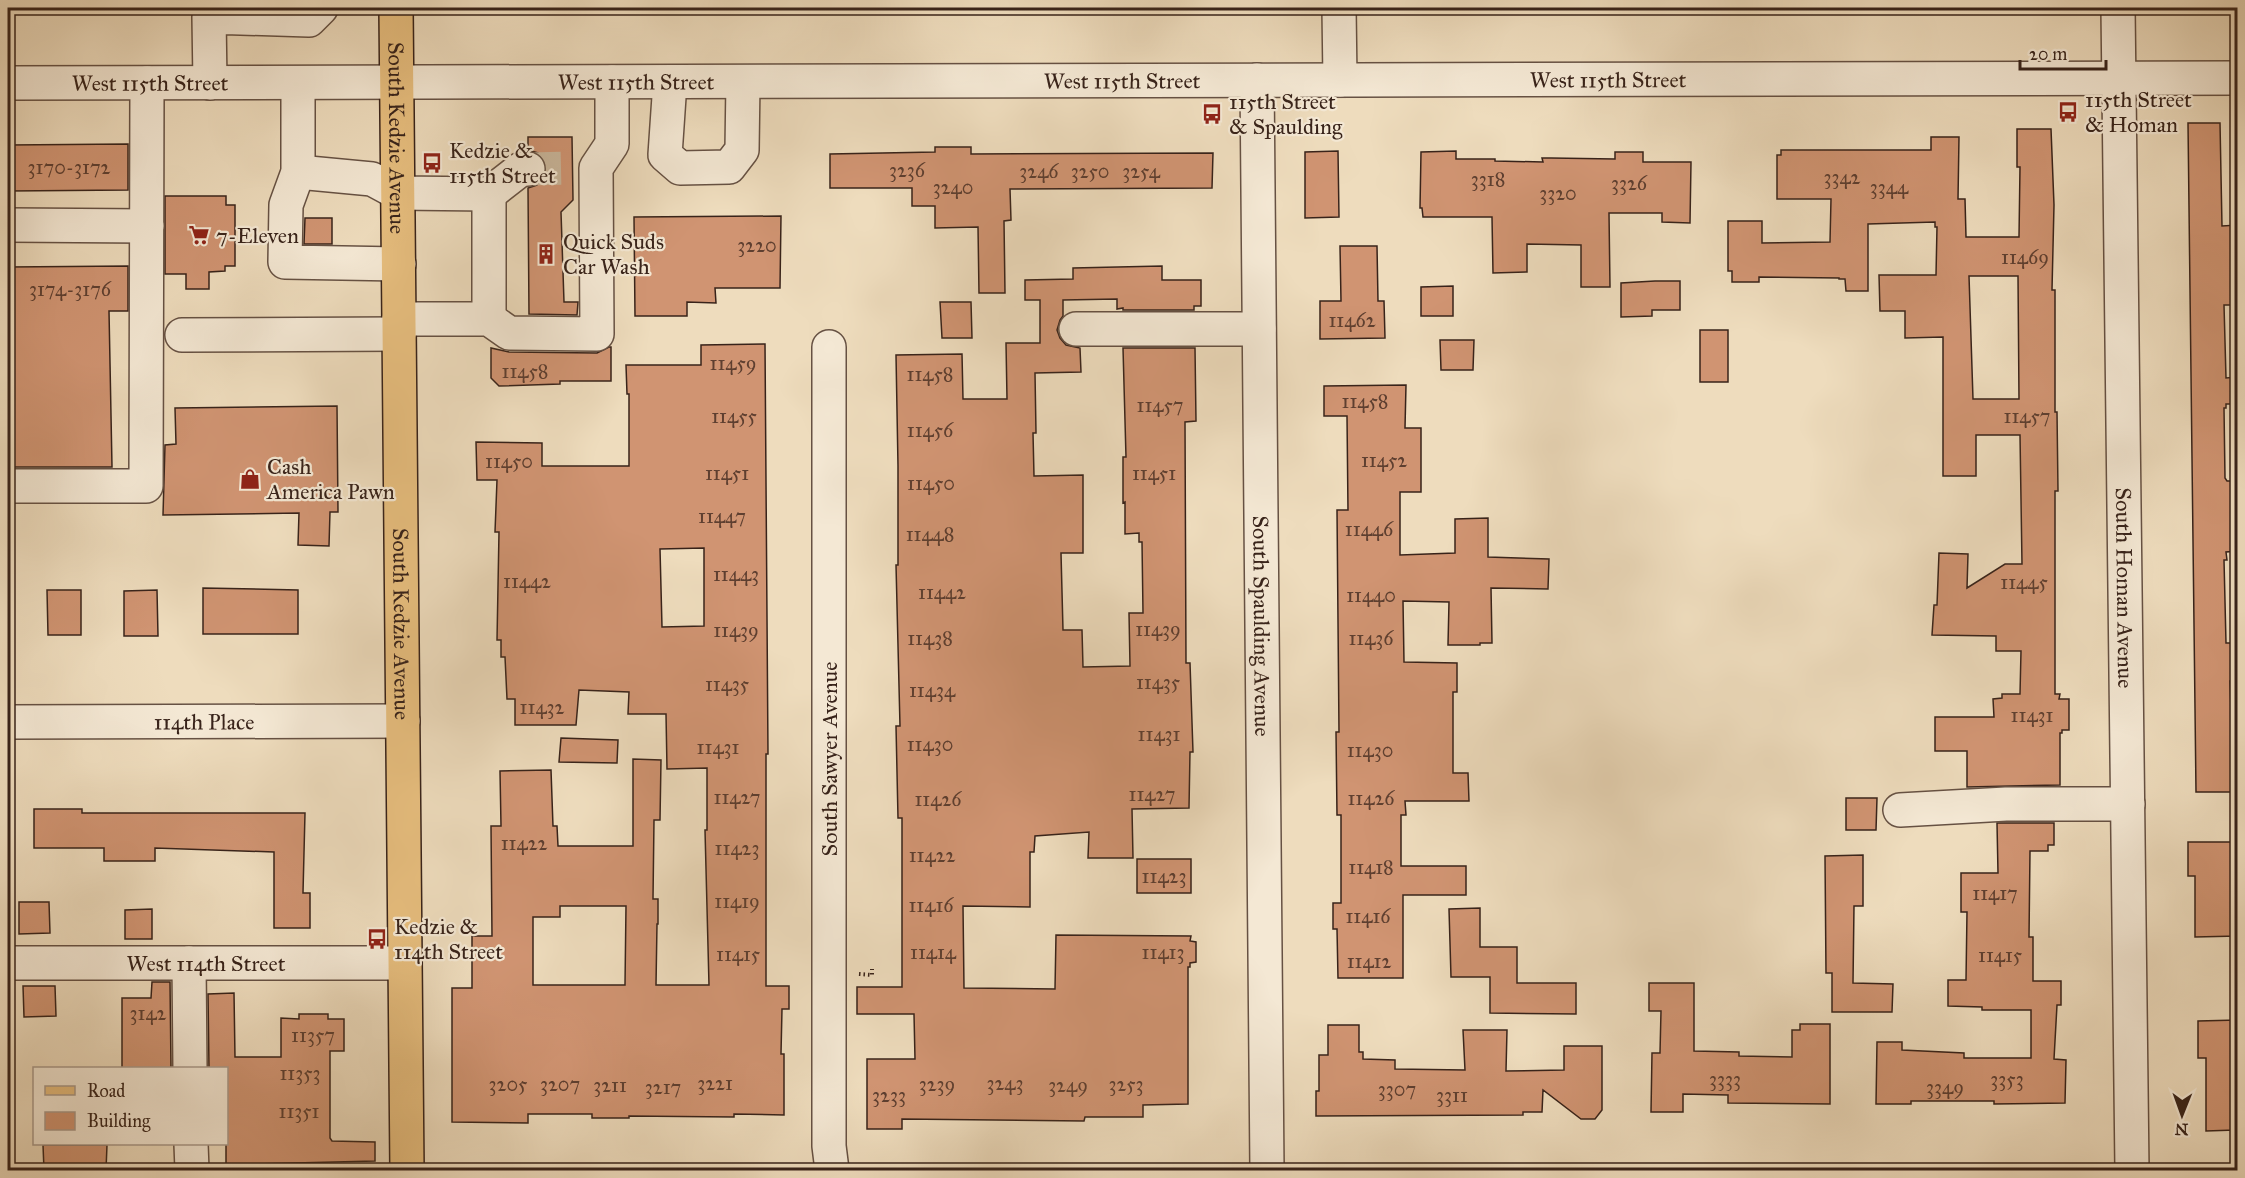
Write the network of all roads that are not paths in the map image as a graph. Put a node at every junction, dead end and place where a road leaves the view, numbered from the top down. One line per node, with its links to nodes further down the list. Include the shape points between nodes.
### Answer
1 (321, 8): 5 (street, via 309,21)
2 (396, 8): 17 (main road, South Kedzie Avenue)
3 (1339, 8): 9 (street)
4 (2118, 8): 6 (street, South Homan Avenue)
5 (222, 13): 15 (street, via 209,17)
6 (2119, 78): 7 (street, West 115th Street); 9 (street, West 115th Street); 34 (street, South Homan Avenue)
7 (2238, 78)
8 (1257, 80): 9 (street, West 115th Street); 12 (street, West 115th Street); 28 (street, South Spaulding Avenue)
9 (1340, 80)
10 (612, 82): 11 (street, West 115th Street); 17 (street, West 115th Street); 25 (street, via 612,144 584,168 597,334 509,333)
11 (670, 82): 12 (street, West 115th Street); 12 (street, via 665,155 680,168 729,167 742,150)
12 (743, 82)
13 (8, 83): 14 (street, West 115th Street)
14 (147, 83): 15 (street, West 115th Street); 23 (street)
15 (210, 83): 16 (street, West 115th Street)
16 (298, 83): 17 (street, West 115th Street); 19 (street)
17 (397, 83): 20 (main road, South Kedzie Avenue)
18 (524, 169): 21 (street)
19 (297, 172): 20 (street, via 372,179); 24 (street, via 286,205 285,262)
20 (398, 193): 21 (street); 24 (main road, South Kedzie Avenue)
21 (489, 194): 25 (street)
22 (8, 225): 23 (street)
23 (147, 226): 31 (street, via 146,486)
24 (399, 264): 26 (main road, South Kedzie Avenue)
25 (489, 319): 26 (street)
26 (399, 327): 29 (street); 33 (main road, South Kedzie Avenue)
27 (1076, 329): 28 (street)
28 (1259, 329): 44 (street, South Spaulding Avenue)
29 (182, 335)
30 (829, 347): 43 (street, South Sawyer Avenue)
31 (8, 486)
32 (8, 722): 33 (street, 114th Place)
33 (403, 722): 38 (main road, South Kedzie Avenue)
34 (2128, 804): 35 (street, via 2006,804); 45 (street, South Homan Avenue)
35 (1900, 810)
36 (8, 963): 37 (street, West 114th Street)
37 (189, 963): 38 (street, West 114th Street); 39 (street)
38 (405, 963): 42 (main road, South Kedzie Avenue)
39 (190, 1067)
40 (191, 1145): 41 (street)
41 (192, 1170)
42 (407, 1170)
43 (832, 1170)
44 (1267, 1170)
45 (2132, 1170)

